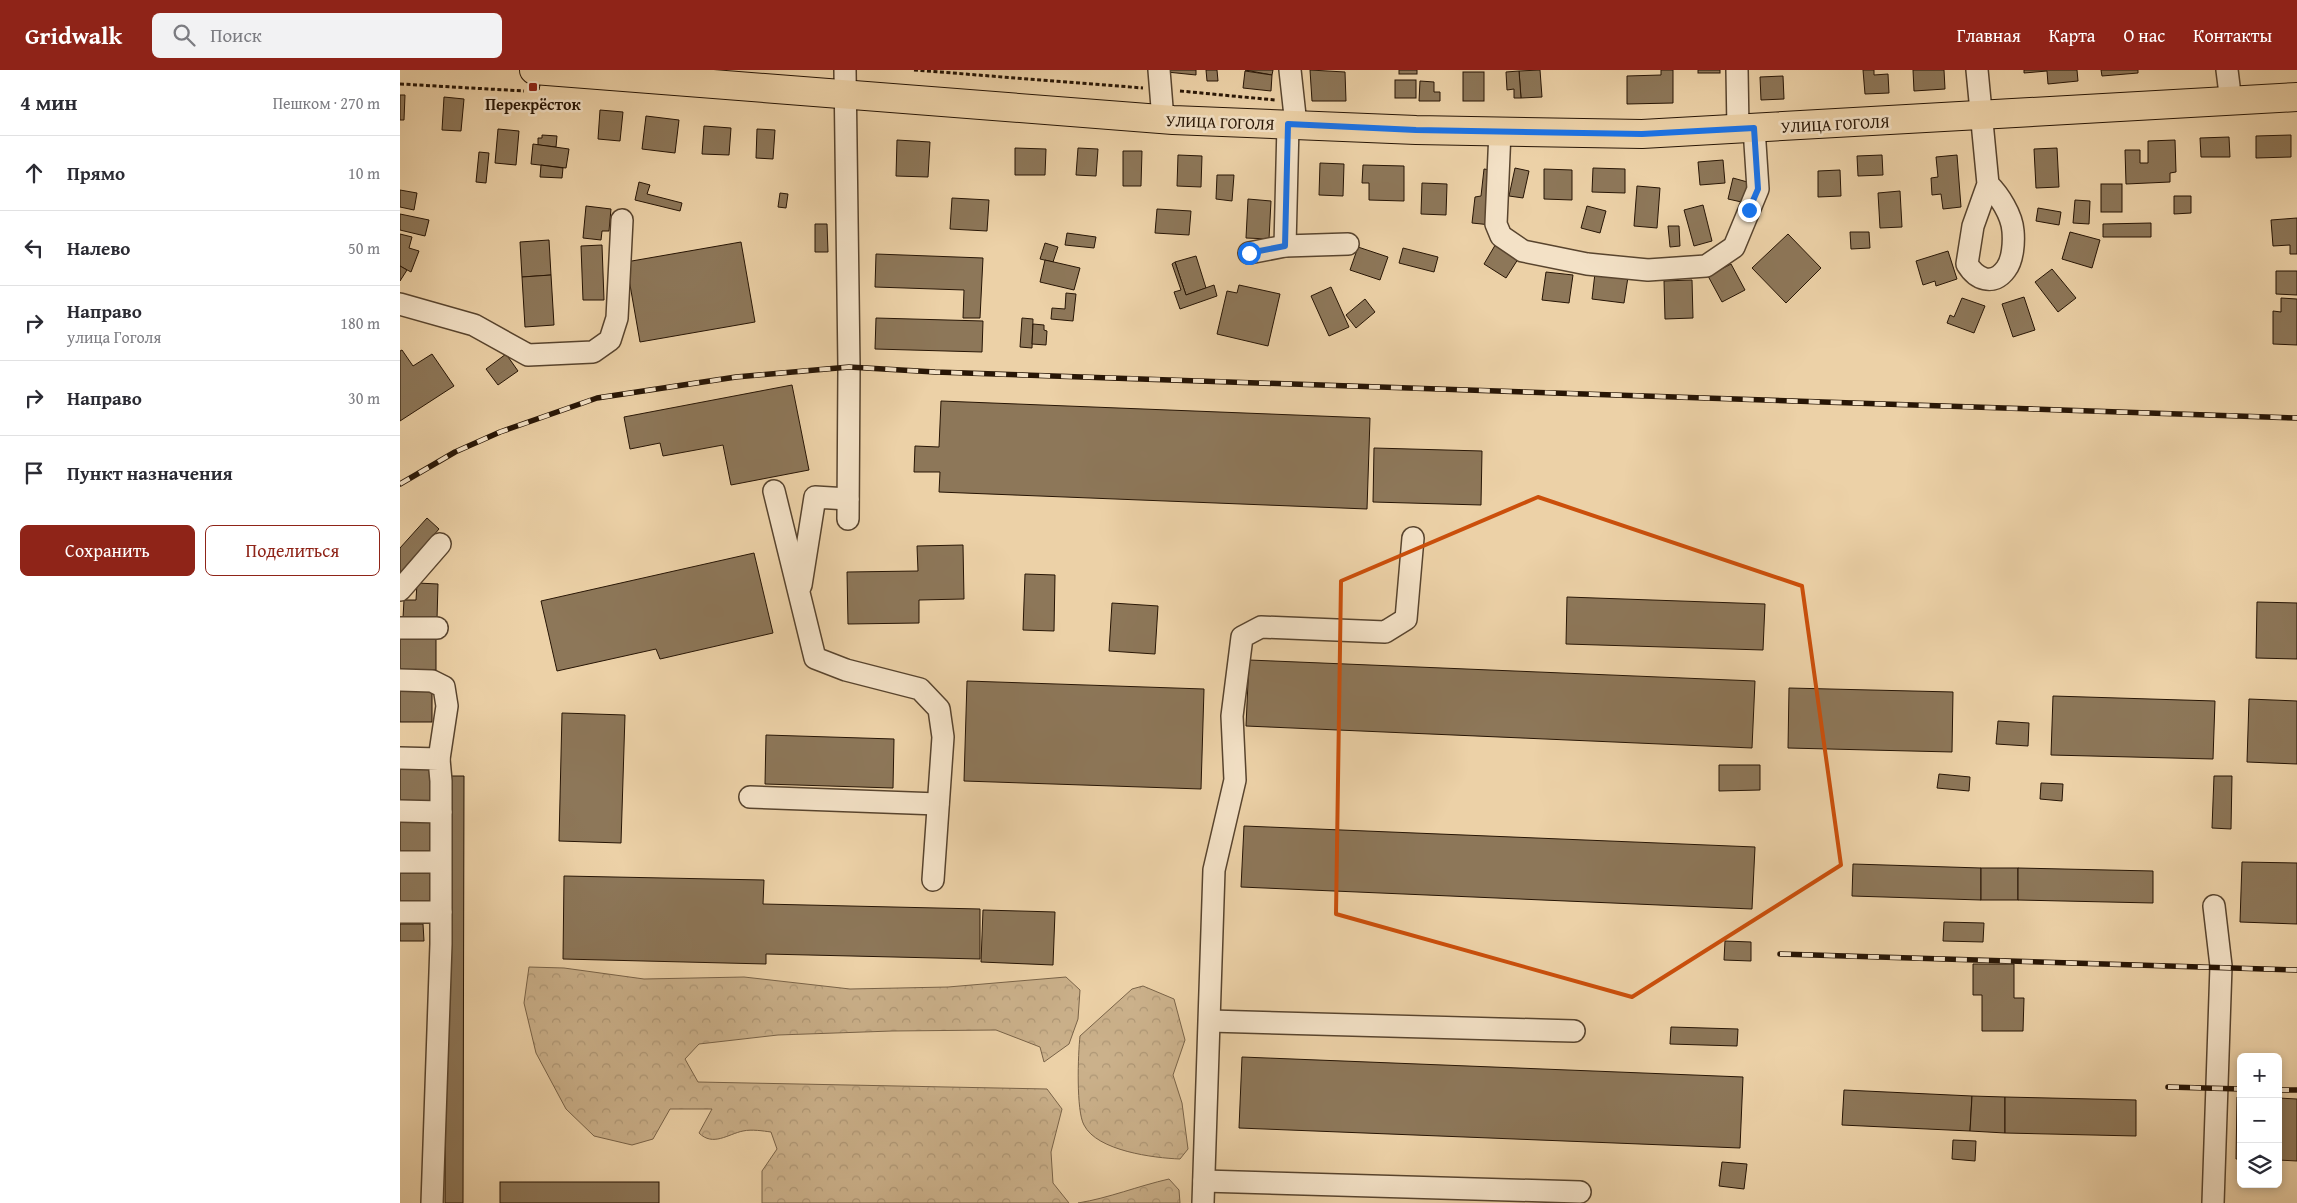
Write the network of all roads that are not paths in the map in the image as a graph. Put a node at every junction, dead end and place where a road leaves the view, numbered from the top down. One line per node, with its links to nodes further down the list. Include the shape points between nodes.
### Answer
1 (1290, 70): 12 (street)
2 (1737, 70): 14 (street)
3 (1977, 70): 11 (street)
4 (2227, 70): 10 (street)
5 (656, 74): 6 (main road, УЛИЦА ГОГОЛЯ); 8 (main road, УЛИЦА ГОГОЛЯ)
6 (531, 80)
7 (1160, 80): 13 (street)
8 (845, 82): 13 (main road, УЛИЦА ГОГОЛЯ); 26 (street, via 848,509 815,497)
9 (2297, 97): 10 (main road, УЛИЦА ГОГОЛЯ)
10 (2231, 102): 11 (main road, УЛИЦА ГОГОЛЯ)
11 (1983, 116): 14 (main road, УЛИЦА ГОГОЛЯ); 16 (street)
12 (1293, 117): 13 (main road, УЛИЦА ГОГОЛЯ); 15 (main road, УЛИЦА ГОГОЛЯ); 19 (street)
13 (1163, 120)
14 (1746, 129): 15 (main road, УЛИЦА ГОГОЛЯ, via 1642,134); 15 (street, via 1758,189 1734,247 1706,266 1648,270 1587,264 1524,251 1501,236 1496,224)
15 (1500, 132)
16 (1988, 184)
17 (622, 220): 21 (street, via 617,318 610,340 593,352 528,355 474,324)
18 (1348, 244): 19 (street)
19 (1285, 246): 20 (street)
20 (1249, 253)
21 (400, 304)
22 (774, 491): 26 (street)
23 (1413, 538): 42 (street, via 1406,619 1385,632 1261,628 1242,636 1232,716 1234,780 1214,870)
24 (440, 544): 25 (street)
25 (400, 590)
26 (800, 594): 33 (street, via 815,658 846,670 920,689 939,709 943,737)
27 (400, 628): 28 (street)
28 (437, 628)
29 (400, 680): 31 (street, via 432,681 444,687 447,706)
30 (400, 758): 31 (street)
31 (439, 759): 35 (street)
32 (750, 796): 33 (street)
33 (938, 804): 38 (street)
34 (400, 811): 35 (street)
35 (441, 812): 37 (street)
36 (400, 862): 37 (street)
37 (440, 862): 41 (street)
38 (932, 880)
39 (2214, 906): 48 (street, via 2221,966)
40 (400, 912): 41 (street)
41 (441, 912): 46 (street)
42 (1210, 1021): 43 (street); 44 (street)
43 (1574, 1031)
44 (1204, 1181): 45 (street); 47 (street)
45 (1580, 1192)
46 (432, 1203)
47 (1203, 1203)
48 (2213, 1203)

